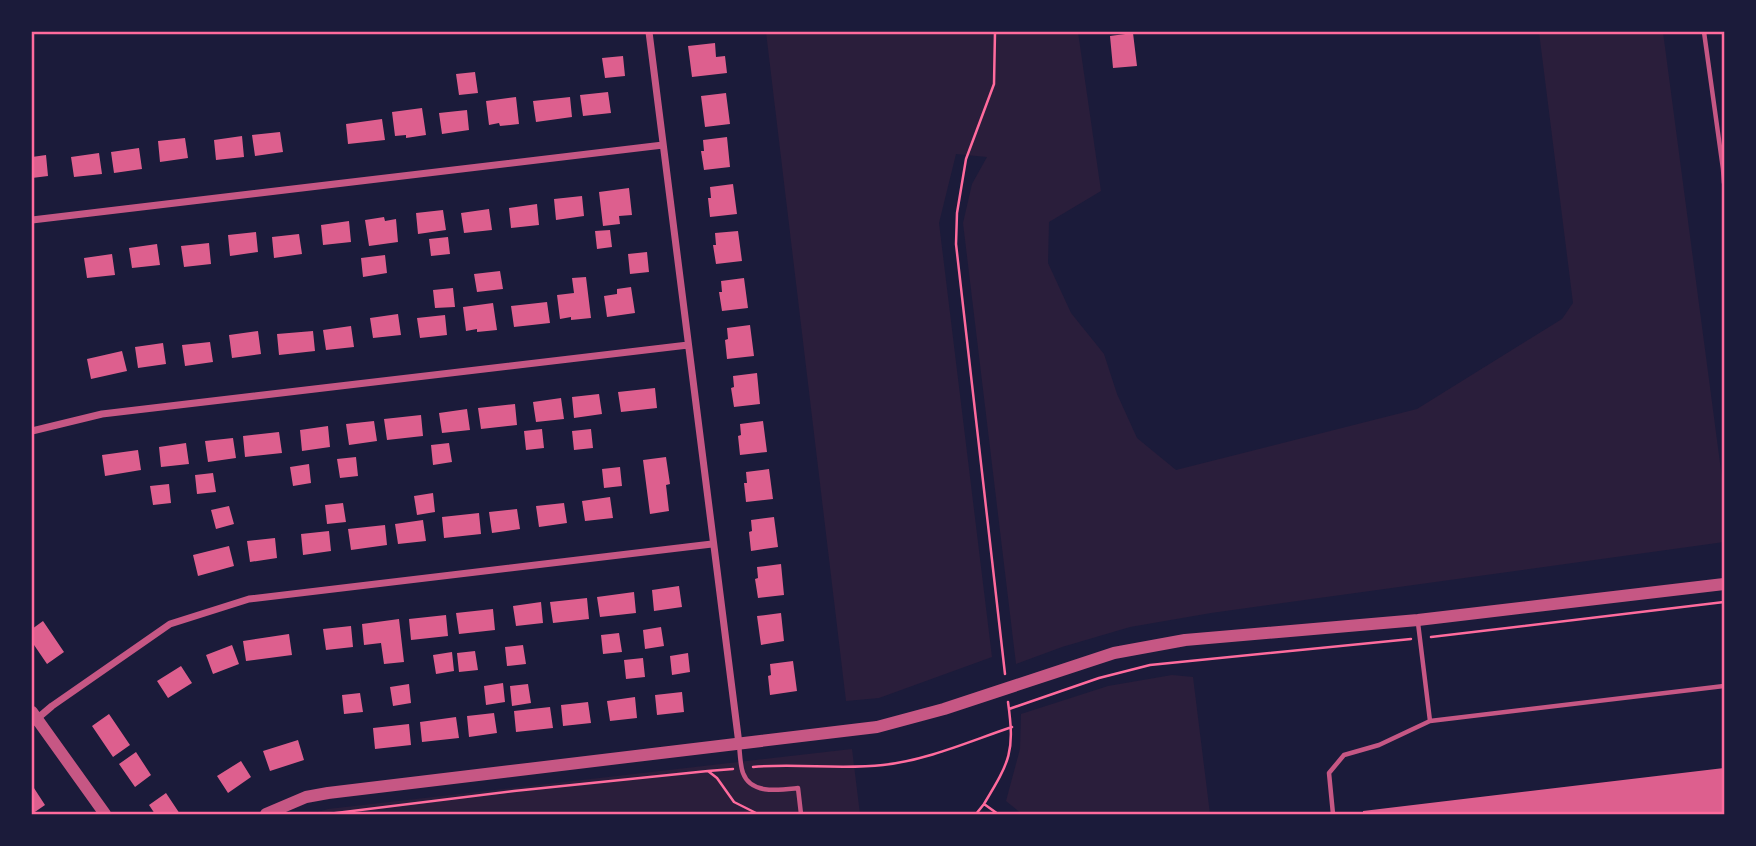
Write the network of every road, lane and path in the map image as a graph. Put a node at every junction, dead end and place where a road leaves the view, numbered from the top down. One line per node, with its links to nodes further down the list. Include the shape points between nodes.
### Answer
1 (649, 32): 4 (street)
2 (995, 32): 16 (path, via 993,84 966,159 956,244)
3 (1704, 32): 5 (lane)
4 (663, 145): 7 (street); 8 (street)
5 (1723, 169): 6 (lane)
6 (1724, 183)
7 (32, 220)
8 (688, 345): 9 (street, via 102,414); 10 (street)
9 (32, 431)
10 (712, 544): 18 (street, via 236,602 170,624); 21 (street)
11 (1724, 584): 13 (street)
12 (1724, 602): 14 (path)
13 (1418, 620): 14 (lane); 16 (street, via 1140,646)
14 (1420, 638): 17 (path, via 1150,665); 19 (lane)
15 (1724, 686): 19 (lane)
16 (1006, 688): 17 (path); 21 (street, via 877,727)
17 (1009, 709): 20 (path)
18 (33, 718): 25 (street)
19 (1430, 721): 32 (lane, via 1379,745 1344,755 1329,773)
20 (1012, 727): 22 (path, via 923,758 886,765); 24 (path, via 1005,769)
21 (739, 744): 22 (lane); 26 (street, via 328,793)
22 (743, 768): 23 (path); 29 (lane, via 753,785 769,791 798,788)
23 (708, 771): 27 (path); 28 (path, via 734,802)
24 (984, 804): 30 (path); 31 (path)
25 (105, 814)
26 (266, 814)
27 (328, 814)
28 (758, 814)
29 (801, 814)
30 (976, 814)
31 (998, 814)
32 (1334, 814)

